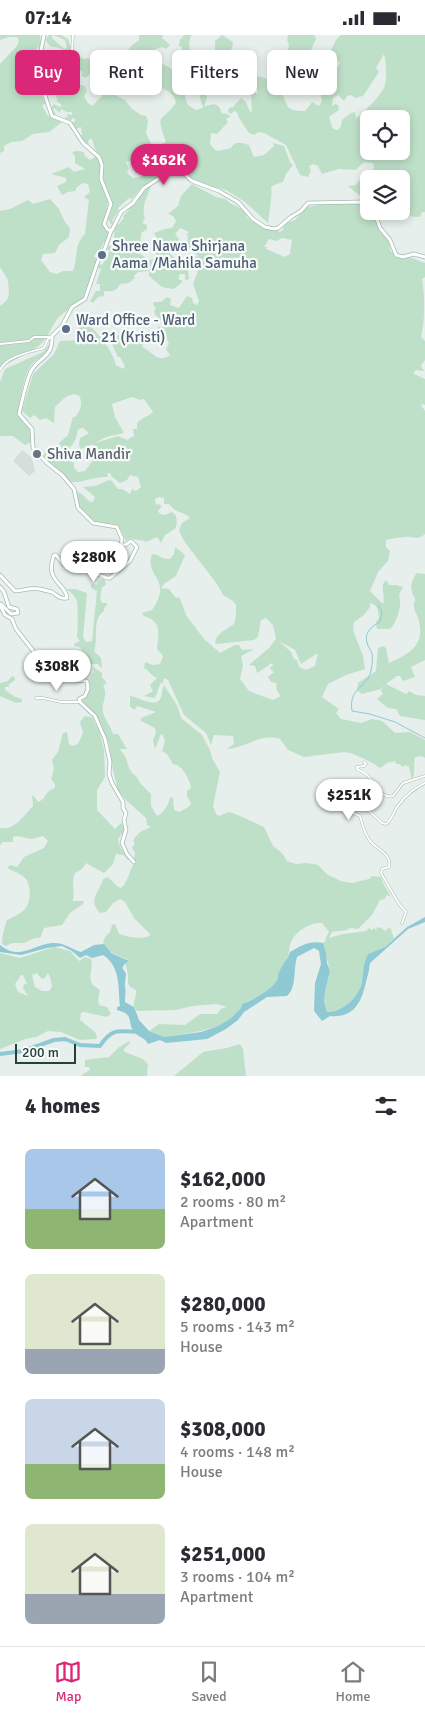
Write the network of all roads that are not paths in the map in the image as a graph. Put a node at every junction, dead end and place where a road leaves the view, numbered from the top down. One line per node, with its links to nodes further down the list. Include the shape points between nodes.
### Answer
1 (44, 35): 3 (street)
2 (73, 35): 4 (street)
3 (41, 50)
4 (71, 50)
5 (44, 95): 6 (street, via 52,116 70,123 83,143 99,157 101,179 111,205 104,225)
6 (111, 231): 7 (street, via 121,212 173,164 192,181 238,202 255,221 272,229 277,229 308,203 359,201 377,219 396,255); 8 (street, via 85,299 72,307 62,326)
7 (425, 257)
8 (51, 337): 9 (street); 10 (street, via 44,348 13,358); 11 (street, via 49,354 30,373 19,413 32,429 33,448 74,489 78,508 93,523 117,527 121,545 131,541 137,547 130,561 110,578 69,567 54,555 52,573 67,598 30,588 15,591)
9 (0, 344)
10 (0, 370)
11 (0, 575)
12 (0, 587): 13 (street, via 9,607 17,609 18,613 11,614)
13 (0, 604): 15 (street, via 41,661 50,663 75,680 87,681 88,689)
14 (36, 698): 15 (street)
15 (80, 702): 19 (street, via 95,716 105,739 109,774 126,813 122,843)
16 (364, 762): 17 (street, via 364,767 357,769 366,773 388,797 393,796 403,783)
17 (425, 776)
18 (425, 783): 20 (street, via 400,803 386,824 367,809 353,813 360,816 370,842 387,855 390,862 381,873 406,912)
19 (134, 862)
20 (402, 923)

